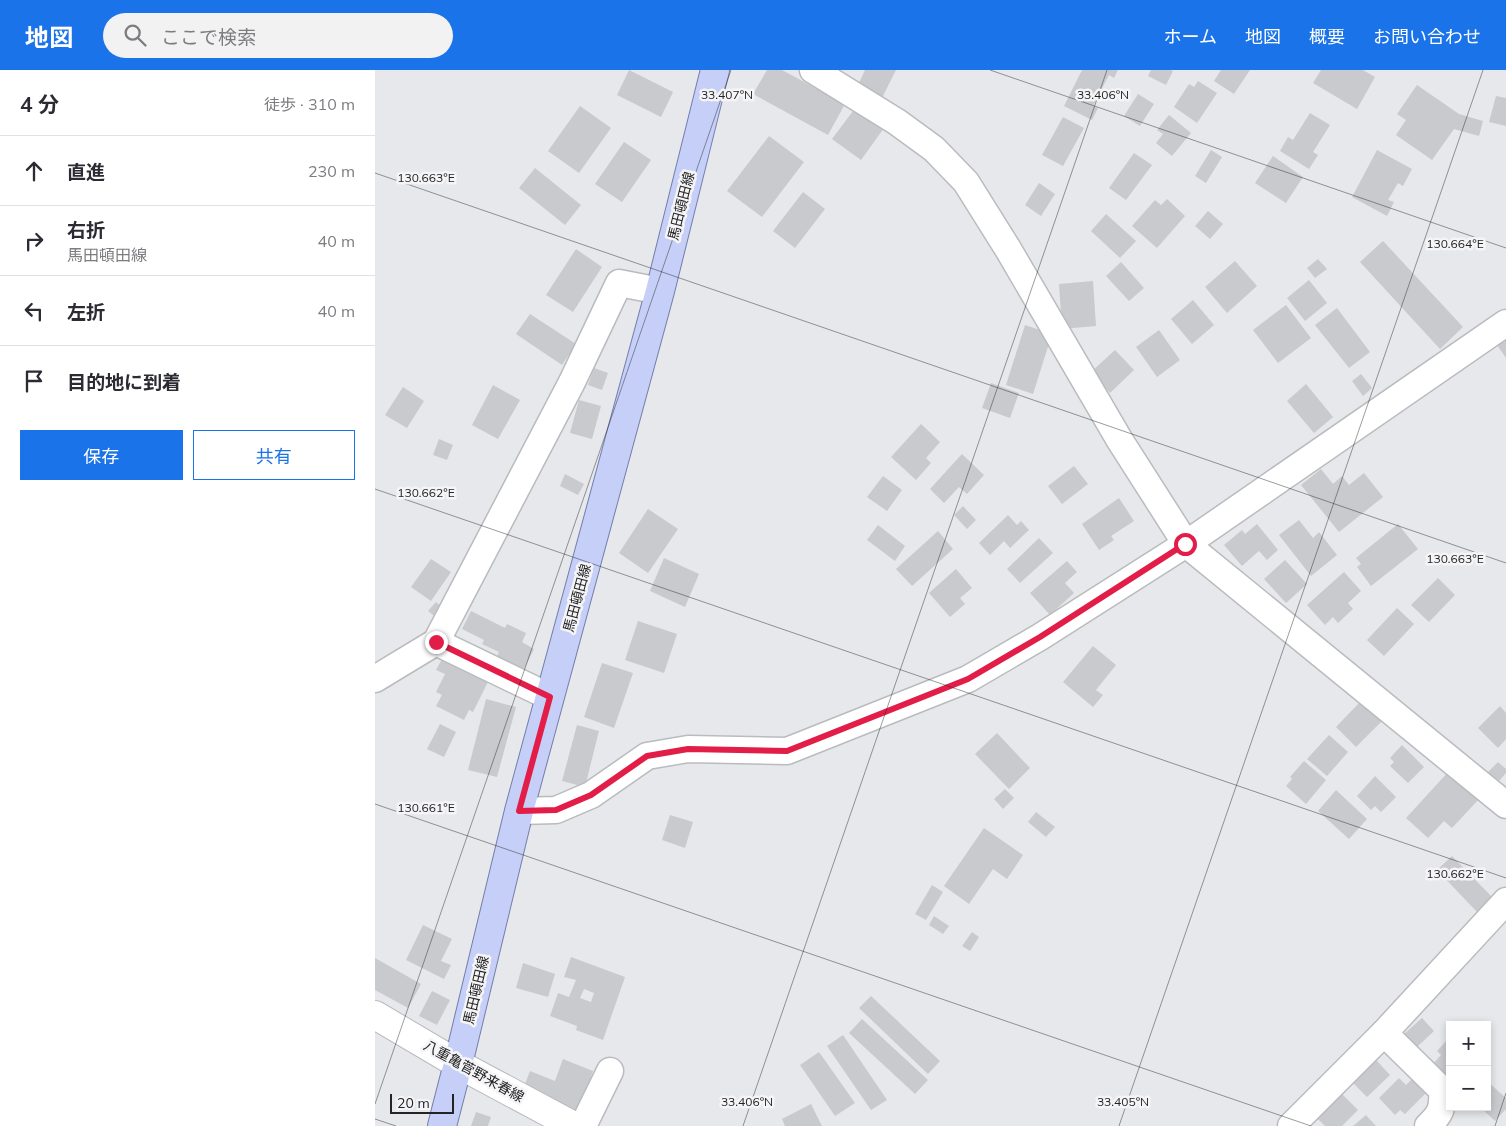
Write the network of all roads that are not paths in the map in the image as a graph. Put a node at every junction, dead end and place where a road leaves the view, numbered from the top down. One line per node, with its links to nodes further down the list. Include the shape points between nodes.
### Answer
1 (715, 70): 3 (main road, 馬田頓田線)
2 (813, 70): 5 (street, via 934,149 966,182)
3 (660, 291): 6 (street, via 619,283 572,382); 8 (main road, 馬田頓田線)
4 (1506, 323): 5 (street)
5 (1185, 544): 9 (street); 10 (street, via 968,679 787,751 688,749 647,756 574,803 556,810)
6 (436, 642): 7 (street); 8 (street)
7 (375, 679)
8 (550, 697): 10 (main road, 馬田頓田線)
9 (1506, 805)
10 (519, 811): 14 (main road, 馬田頓田線)
11 (1506, 901): 13 (street)
12 (375, 1015): 14 (main road, 八重亀菅野来春線)
13 (1384, 1033): 19 (street); 20 (street, via 1442,1090 1443,1104 1438,1116)
14 (458, 1064): 16 (main road, 馬田頓田線); 17 (main road, 八重亀菅野来春線)
15 (611, 1071): 18 (street)
16 (441, 1126)
17 (574, 1126)
18 (583, 1126)
19 (1291, 1126)
20 (1428, 1126)

